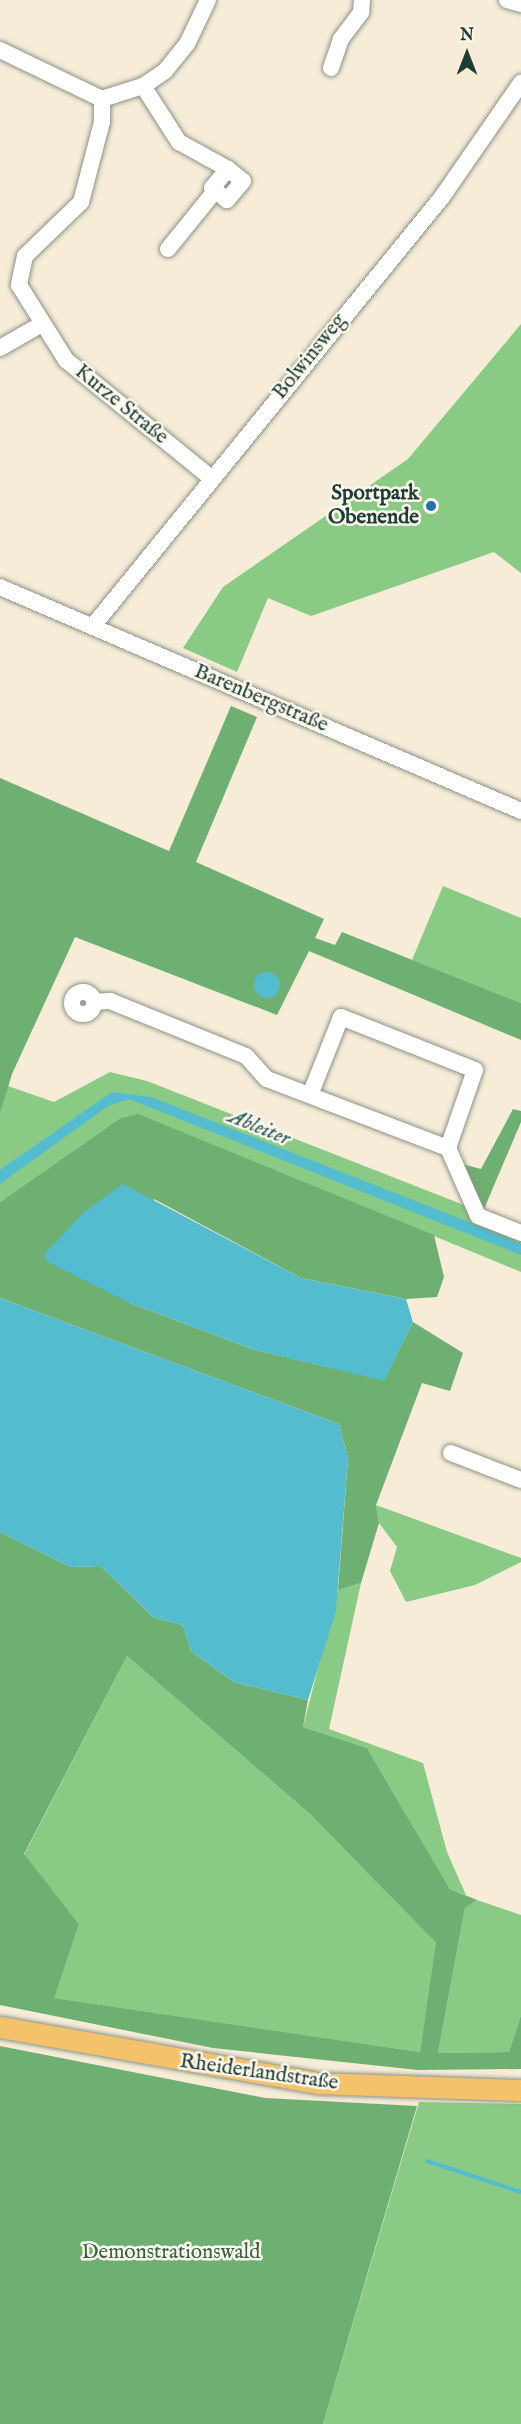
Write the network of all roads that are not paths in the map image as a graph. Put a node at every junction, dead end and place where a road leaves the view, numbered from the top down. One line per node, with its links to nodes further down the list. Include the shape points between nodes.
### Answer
1 (208, 0): 8 (street, via 187,44 165,72)
2 (362, 0): 6 (street, via 361,12 341,39)
3 (507, 0): 4 (street)
4 (521, 4)
5 (0, 50): 9 (street)
6 (331, 68)
7 (521, 83): 13 (street, Bolwinsweg, via 442,197)
8 (143, 86): 9 (street); 10 (street, via 179,142 243,181 227,200 215,191)
9 (102, 99): 11 (street, Kurze Straße, via 102,122 81,202 18,270 19,285)
10 (168, 249)
11 (40, 325): 12 (street); 13 (street, Kurze Straße, via 66,360)
12 (0, 348)
13 (211, 478): 15 (street, Bolwinsweg)
14 (0, 587): 15 (street, Barenbergstraße)
15 (93, 626): 16 (street, Barenbergstraße)
16 (521, 811)
17 (94, 1002): 18 (street, via 110,1001 246,1056 267,1079)
18 (309, 1095): 19 (street); 19 (street, via 340,1017 475,1070)
19 (448, 1148): 20 (street, via 478,1216)
20 (521, 1233)
21 (451, 1453): 22 (street)
22 (521, 1480)
23 (0, 2027): 24 (main road, Rheiderlandstraße, via 318,2083)
24 (521, 2090)

